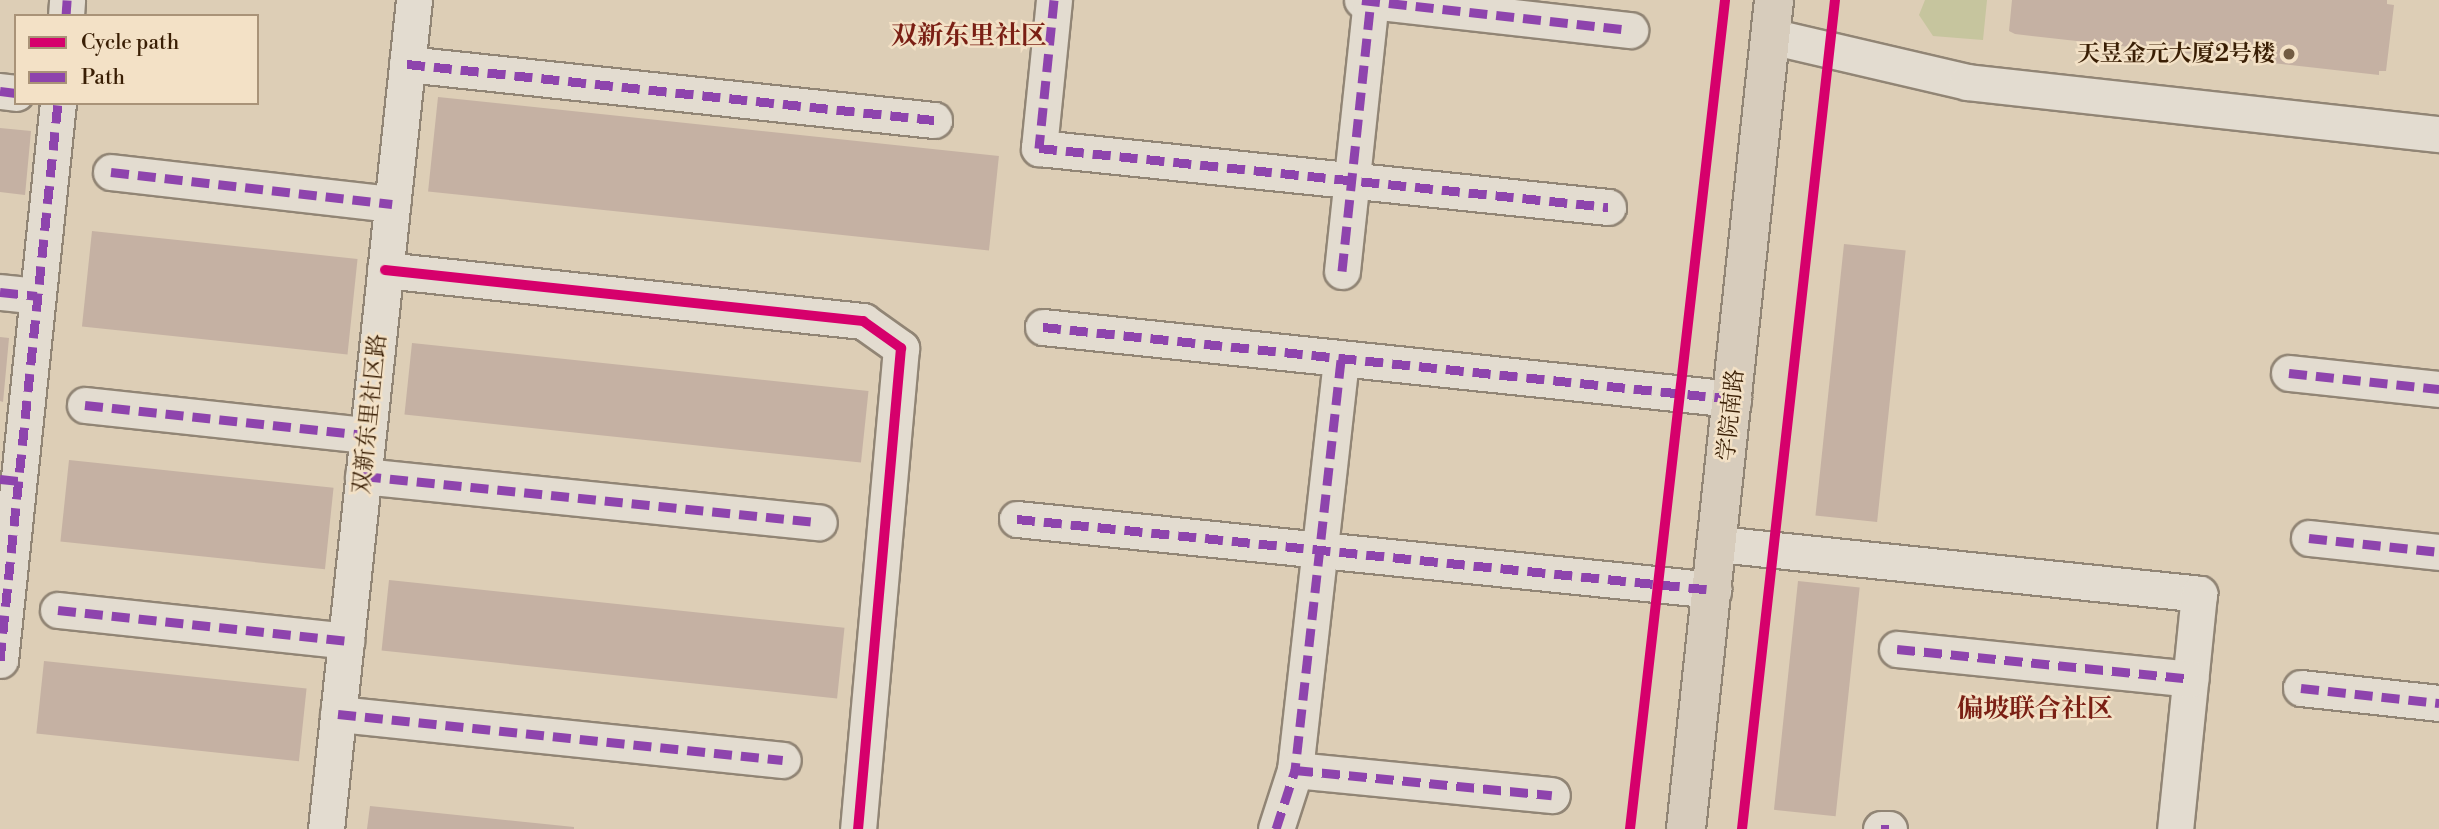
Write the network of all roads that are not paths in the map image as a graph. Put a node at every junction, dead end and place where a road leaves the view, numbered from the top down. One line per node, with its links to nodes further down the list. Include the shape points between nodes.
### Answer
1 (414, 0): 7 (street, 双新东里社区路)
2 (1054, 0): 12 (street, via 1039,148)
3 (1362, 0): 4 (street)
4 (1370, 0): 6 (street); 12 (street)
5 (1772, 18): 10 (street, via 1966,82); 23 (main road, 学院南路)
6 (1630, 30)
7 (407, 64): 9 (street); 13 (street, 双新东里社区路)
8 (58, 105): 18 (street)
9 (934, 120)
10 (2439, 134)
11 (111, 172): 13 (street)
12 (1351, 180): 14 (street); 16 (street)
13 (392, 204): 15 (street, 双新东里社区路)
14 (1608, 207)
15 (385, 270): 25 (street, 双新东里社区路); 47 (street, via 863,321 901,348)
16 (1342, 271)
17 (0, 292): 18 (street)
18 (37, 296): 27 (street)
19 (1043, 327): 20 (street)
20 (1341, 360): 23 (street); 32 (street)
21 (2289, 373): 22 (street)
22 (2439, 389)
23 (1733, 399): 31 (main road, 学院南路)
24 (85, 405): 25 (street)
25 (368, 435): 26 (street, 双新东里社区路)
26 (363, 476): 29 (street); 36 (street, 双新东里社区路)
27 (9, 480): 38 (street)
28 (1017, 519): 32 (street)
29 (820, 522)
30 (2309, 538): 33 (street)
31 (1718, 544): 34 (main road, 学院南路); 39 (street, via 2199,594)
32 (1320, 550): 34 (street); 44 (street)
33 (2439, 552)
34 (1713, 590): 49 (main road, 学院南路)
35 (58, 610): 36 (street)
36 (346, 641): 42 (street, 双新东里社区路)
37 (1897, 649): 39 (street)
38 (0, 660)
39 (2190, 679): 52 (street)
40 (2301, 688): 41 (street)
41 (2439, 703)
42 (338, 714): 43 (street); 46 (street, 双新东里社区路)
43 (783, 760)
44 (1295, 770): 45 (street); 48 (street)
45 (1552, 795)
46 (326, 829)
47 (858, 829)
48 (1276, 829)
49 (1686, 829)
50 (1881, 829): 51 (street)
51 (1889, 829)
52 (2175, 829)

